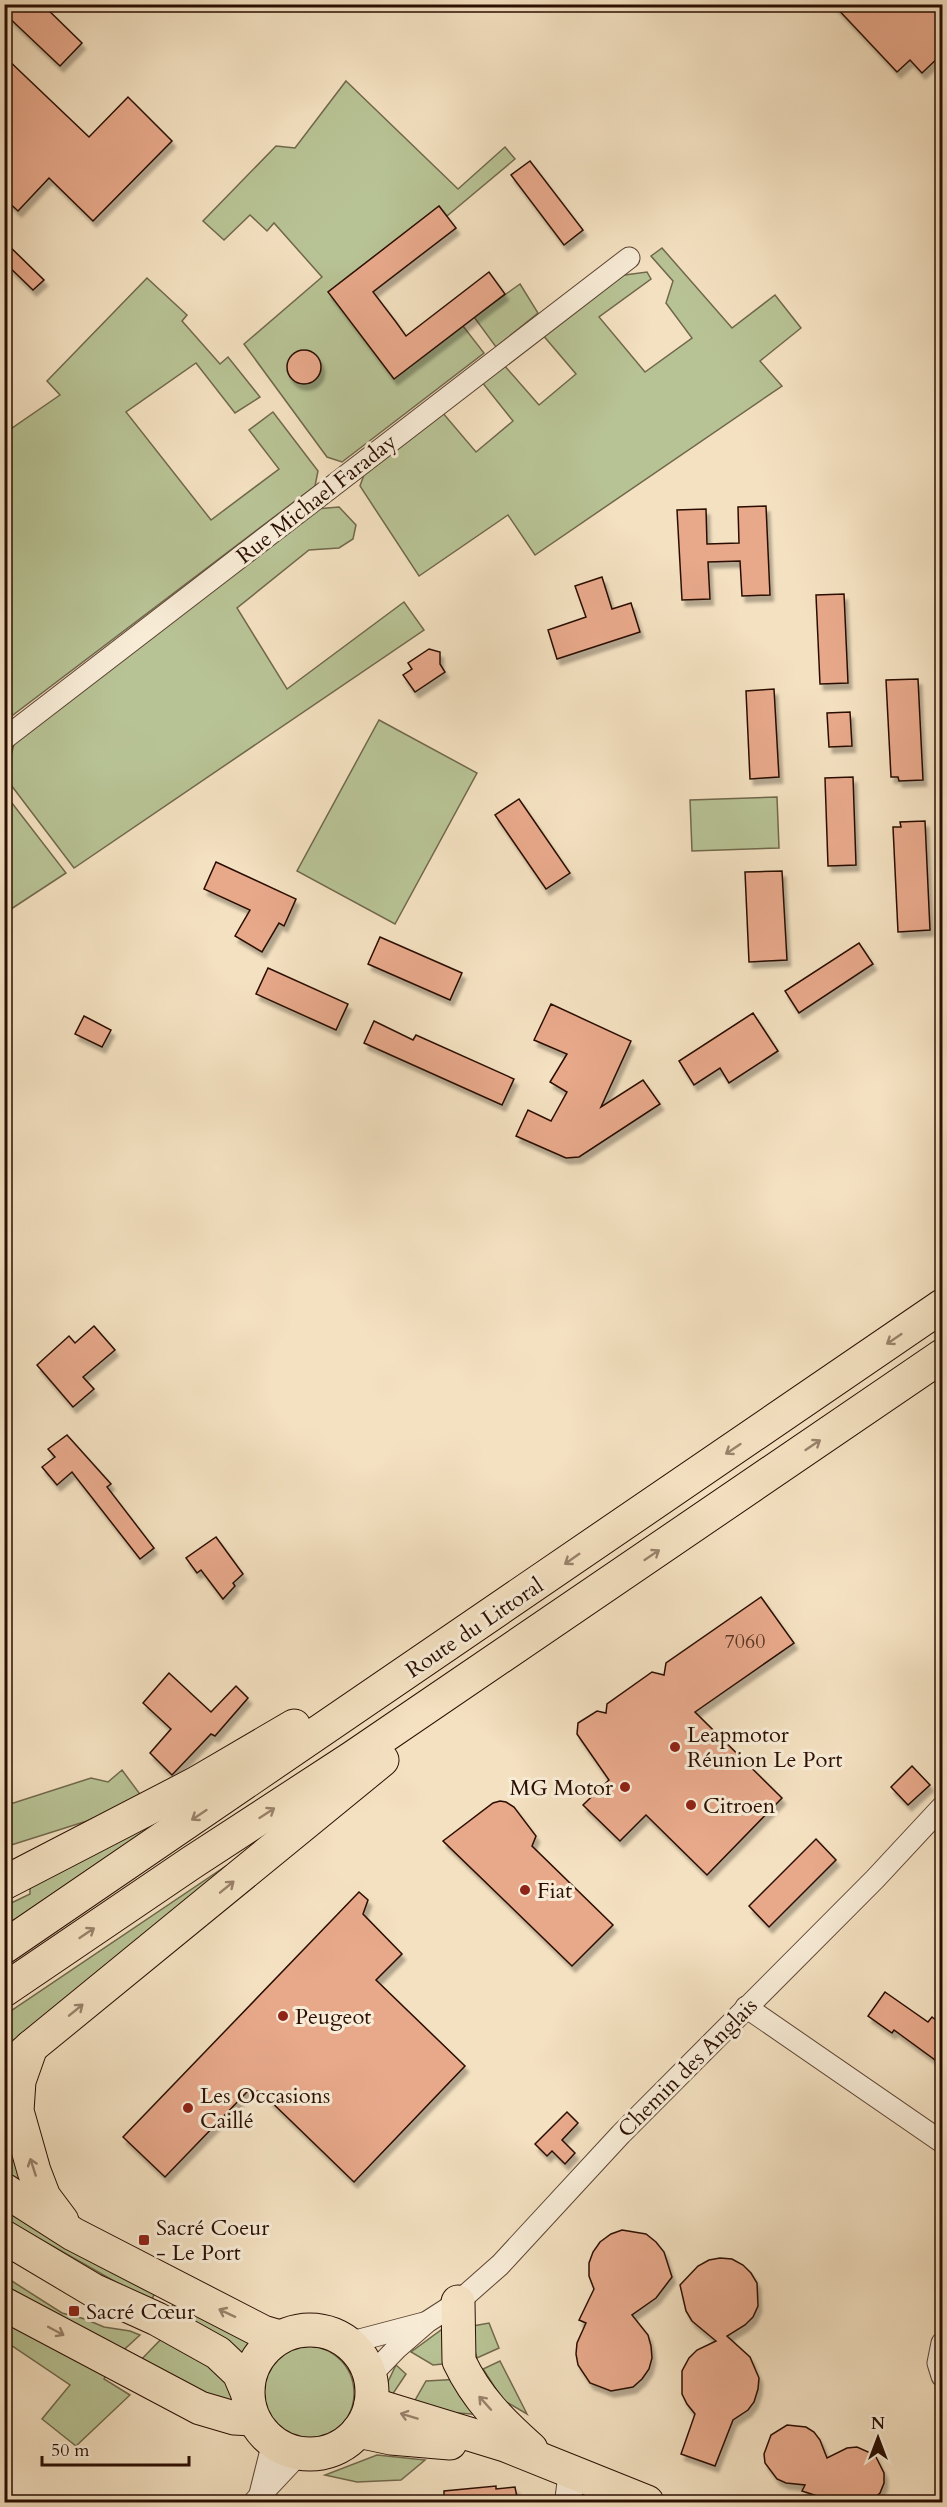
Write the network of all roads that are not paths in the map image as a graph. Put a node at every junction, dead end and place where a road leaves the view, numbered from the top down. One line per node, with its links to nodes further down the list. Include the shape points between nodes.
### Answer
1 (629, 258): 2 (street, Rue Michael Faraday)
2 (4, 739)
3 (942, 1306): 5 (main road, Route du Littoral, one-way to 5)
4 (942, 1356): 6 (main road, Route du Littoral, one-way to 4)
5 (542, 1580): 8 (main road, via 195,1784); 11 (main road, Route du Littoral, one-way to 11)
6 (551, 1623): 12 (main road, Route du Littoral, one-way to 6); 14 (main road, one-way to 6)
7 (942, 1807): 13 (street, Chemin des Anglais)
8 (104, 1831): 9 (main road); 10 (main road)
9 (4, 1863)
10 (4, 1882)
11 (4, 1947)
12 (4, 1990)
13 (747, 2007): 16 (street); 20 (street, Chemin des Anglais, via 621,2134 500,2265)
14 (31, 2047): 15 (main road); 18 (main road, one-way to 14, via 44,2197 20,2123 16,2093)
15 (4, 2071)
16 (942, 2142)
17 (4, 2190): 18 (main road)
18 (73, 2234): 23 (main road, one-way to 18, via 263,2332)
19 (4, 2236): 28 (main road, via 93,2290 218,2353 239,2373)
20 (458, 2302): 22 (street, Chemin des Anglais); 29 (main road, one-way to 20, via 474,2390 459,2361)
21 (4, 2304): 28 (main road, one-way to 28, via 200,2408)
22 (427, 2322): 24 (street, Chemin des Anglais); 27 (street, Chemin des Anglais, via 397,2349)
23 (280, 2337): 24 (main road, via 315,2330); 28 (main road, via 266,2347 249,2375)
24 (348, 2343): 27 (main road, via 362,2358)
25 (942, 2343): 26 (street, via 938,2363)
26 (942, 2376)
27 (367, 2404): 28 (main road, via 346,2442 316,2454); 29 (main road)
28 (268, 2427): 31 (street); 31 (street)
29 (542, 2459): 30 (main road)
30 (570, 2487): 32 (main road)
31 (256, 2500)
32 (647, 2502)

